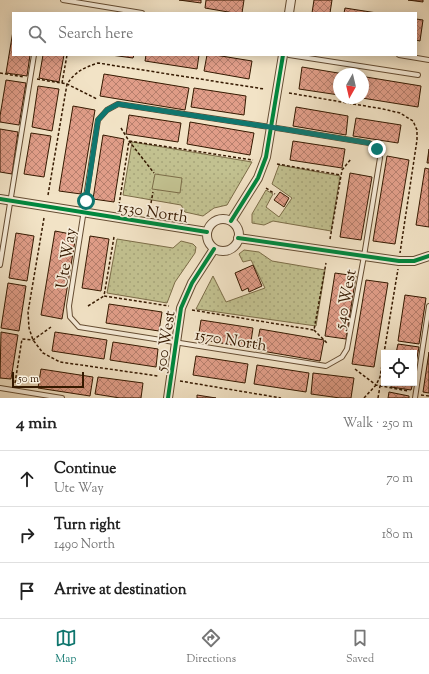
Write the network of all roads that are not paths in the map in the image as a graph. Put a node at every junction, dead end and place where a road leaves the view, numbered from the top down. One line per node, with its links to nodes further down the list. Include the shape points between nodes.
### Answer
1 (63, 0): 3 (lane)
2 (291, 0): 4 (street)
3 (136, 12)
4 (289, 12)
5 (34, 56): 13 (lane)
6 (283, 56): 11 (street)
7 (295, 56): 10 (lane)
8 (405, 56): 9 (lane)
9 (429, 60)
10 (418, 75)
11 (271, 127): 14 (lane, Ute Way, via 118,104 107,110 98,120); 15 (street, via 266,157 258,178); 19 (lane, 540 West, via 369,143 377,149 380,158)
12 (0, 199): 13 (street, 1530 North)
13 (10, 200): 14 (street, 1530 North); 21 (lane)
14 (84, 212): 16 (street, 1530 North); 23 (lane, Ute Way, via 69,306)
15 (231, 221): 16 (street, via 216,220 208,227); 17 (street, via 235,224)
16 (207, 232): 18 (street, via 208,242)
17 (238, 238): 18 (street, via 237,243 229,250); 19 (street)
18 (214, 249): 24 (street, 500 West, via 192,283 181,308)
19 (364, 256): 20 (street, via 399,261 414,261); 25 (lane, 540 West, via 347,349)
20 (429, 256)
21 (0, 265)
22 (429, 306): 29 (lane)
23 (70, 317): 24 (lane, 1570 North, via 79,327)
24 (176, 343): 25 (lane, 1570 North, via 326,366); 28 (street, 500 West)
25 (342, 357)
26 (0, 388): 27 (lane)
27 (62, 398)
28 (168, 398)
29 (415, 398)

